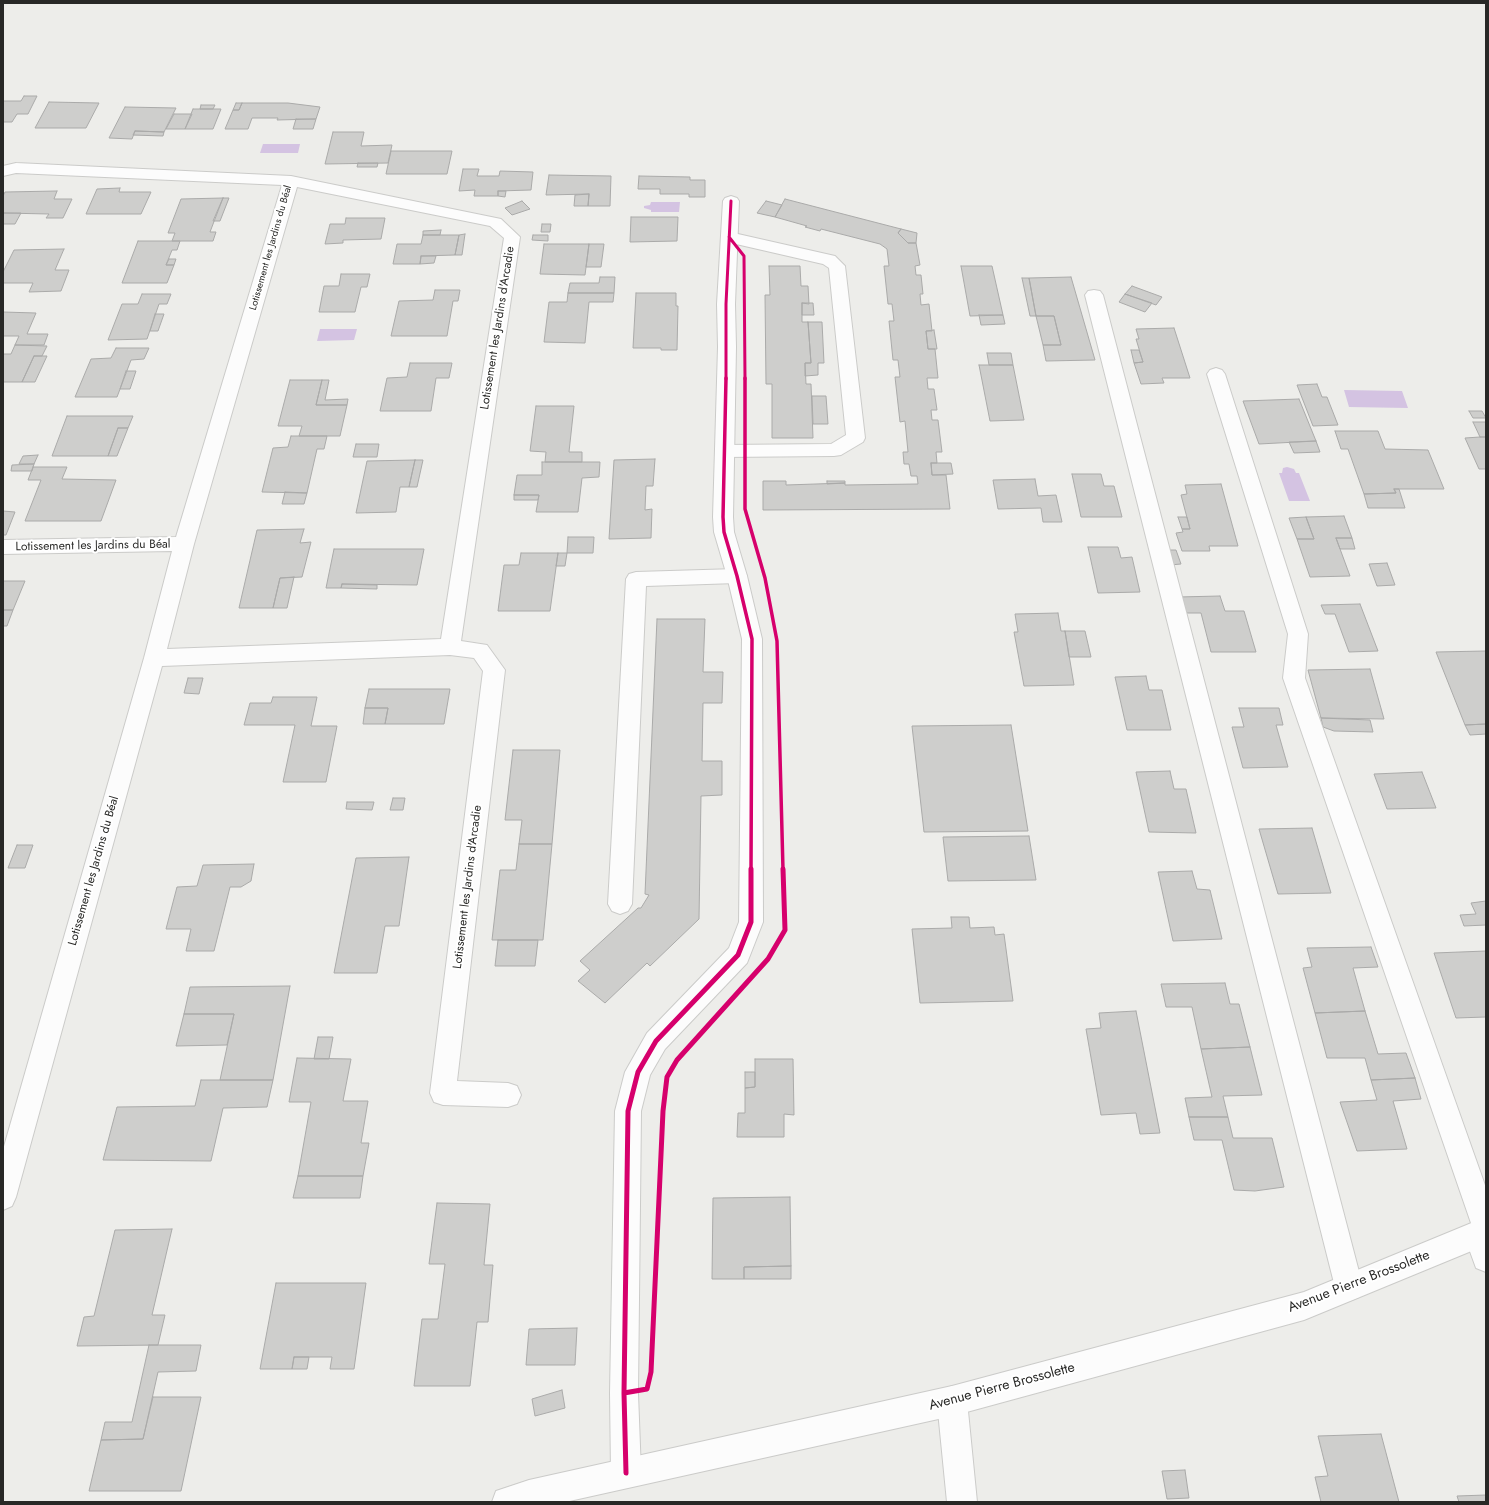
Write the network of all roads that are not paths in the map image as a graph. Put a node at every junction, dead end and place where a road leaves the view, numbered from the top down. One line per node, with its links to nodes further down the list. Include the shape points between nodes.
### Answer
1 (3, 171): 2 (street, Lotissement les Jardins du Béal, via 16,168)
2 (291, 181): 8 (street, Lotissement les Jardins du Béal); 11 (street, Lotissement les Jardins d'Arcadie, via 495,222 512,237)
3 (731, 201): 4 (street)
4 (729, 237): 7 (street); 7 (street, via 829,260 836,266 856,438 834,450)
5 (1094, 295): 17 (street)
6 (1216, 374): 16 (street, via 1298,634 1294,678)
7 (724, 451): 10 (street, via 724,532)
8 (184, 544): 9 (street, Lotissement les Jardins du Béal); 12 (street, Lotissement les Jardins du Béal)
9 (3, 547)
10 (737, 576): 13 (street, via 636,579); 19 (street, via 752,639 750,922 738,955 656,1041 638,1072 628,1111 624,1400)
11 (450, 647): 12 (street, Lotissement les Jardins d'Arcadie); 14 (street, Lotissement les Jardins d'Arcadie, via 480,651 494,670 443,1093)
12 (154, 658): 15 (street, Lotissement les Jardins du Béal)
13 (620, 904)
14 (508, 1095)
15 (3, 1197)
16 (1484, 1238): 17 (street, Avenue Pierre Brossolette)
17 (1349, 1287): 18 (street, Avenue Pierre Brossolette, via 1304,1306)
18 (952, 1401): 19 (street, Avenue Pierre Brossolette); 21 (street)
19 (626, 1473): 20 (street, Avenue Pierre Brossolette)
20 (522, 1500)
21 (962, 1502)

